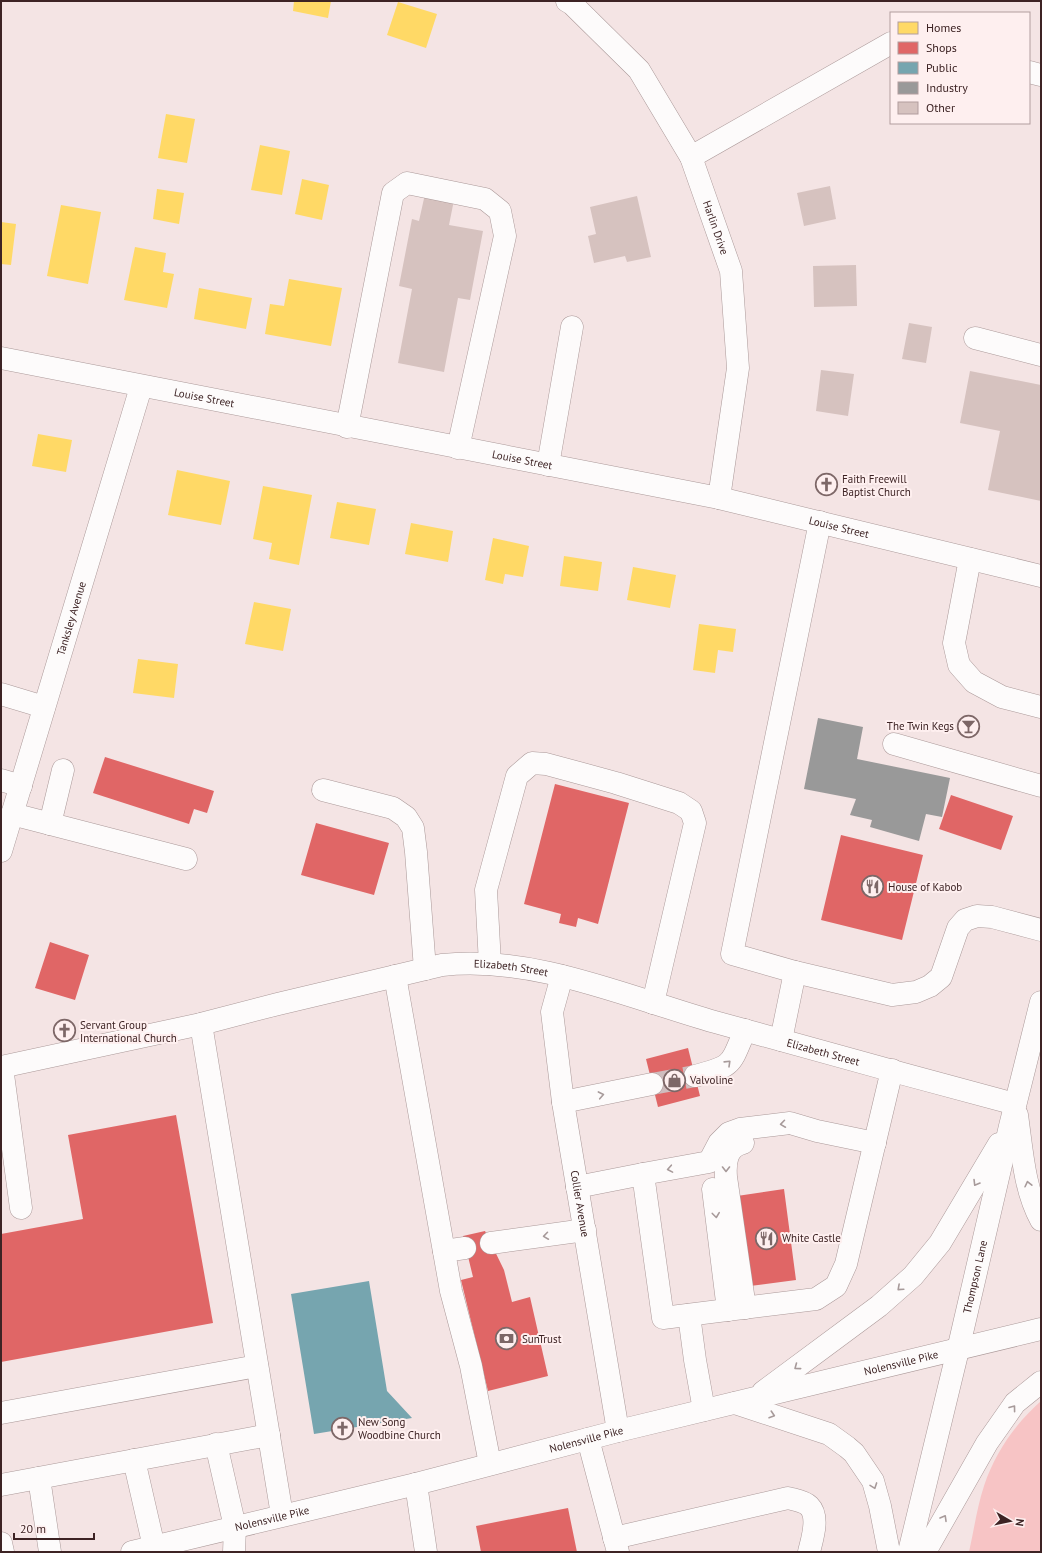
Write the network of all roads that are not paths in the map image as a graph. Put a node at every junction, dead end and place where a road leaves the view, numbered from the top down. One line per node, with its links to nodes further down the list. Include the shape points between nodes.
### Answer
1 (567, 1): 5 (street, Harlin Drive, via 640,70)
2 (890, 44): 5 (street)
3 (1030, 72): 4 (street)
4 (1041, 75)
5 (691, 157): 14 (street, Harlin Drive, via 731,272 738,368)
6 (572, 327): 13 (street)
7 (975, 338): 8 (street)
8 (1041, 355)
9 (1, 358): 10 (street, Louise Street)
10 (141, 387): 11 (street, Louise Street); 19 (street, Tanksley Avenue)
11 (347, 426): 12 (street, Louise Street); 12 (street, via 393,192 407,183 485,199 500,211 505,236)
12 (458, 448): 13 (street, Louise Street)
13 (548, 465): 14 (street, Louise Street)
14 (718, 498): 15 (street, Louise Street)
15 (820, 522): 16 (street, Louise Street); 33 (street, via 732,954)
16 (970, 559): 17 (street, Louise Street); 20 (street, via 954,643 959,665 974,682 1002,697)
17 (1041, 576)
18 (1, 694): 19 (street)
19 (44, 707): 23 (street, Tanksley Avenue)
20 (1041, 707)
21 (894, 744): 24 (street)
22 (63, 770): 27 (street)
23 (11, 783): 26 (street, Tanksley Avenue)
24 (1041, 786)
25 (323, 790): 32 (street, via 393,808 406,817 413,828)
26 (12, 814): 27 (street); 28 (street, Tanksley Avenue)
27 (50, 824): 29 (street)
28 (1, 851)
29 (186, 858)
30 (1041, 930): 33 (street, via 992,917 977,916 965,920 958,928 941,977 930,986 916,992 892,995)
31 (490, 964): 32 (street, Elizabeth Street, via 459,963); 35 (street, Elizabeth Street); 37 (street, via 486,890 517,776 532,763 546,764 679,803 691,811 695,823)
32 (425, 969): 34 (street, Elizabeth Street)
33 (795, 972): 41 (street)
34 (395, 976): 38 (street, Elizabeth Street); 59 (street)
35 (562, 976): 37 (street, Elizabeth Street); 46 (street, Collier Avenue, via 552,1012)
36 (1041, 1002): 40 (street, Thompson Lane)
37 (653, 1003): 39 (street, Elizabeth Street)
38 (201, 1024): 42 (street, Elizabeth Street); 64 (street)
39 (745, 1030): 41 (street, Elizabeth Street); 44 (street, one-way to 39, via 729,1064)
40 (1037, 1030): 47 (street, Thompson Lane)
41 (780, 1040): 43 (street, Elizabeth Street)
42 (1, 1067): 54 (street)
43 (892, 1070): 47 (street, Elizabeth Street); 50 (street)
44 (695, 1076)
45 (652, 1084): 46 (street, one-way to 45)
46 (563, 1102): 53 (street, Collier Avenue)
47 (1015, 1104): 48 (street, Thompson Lane); 55 (street, one-way to 47, via 1033,1207 1026,1177)
48 (1010, 1126): 63 (street, Thompson Lane); 66 (street, one-way to 66, via 940,1243 913,1276 879,1306)
49 (817, 1131): 50 (street); 51 (street, one-way to 51, via 790,1122 740,1129 729,1133 719,1143); 60 (street, one-way to 60, via 793,1137 738,1144 728,1154 725,1163)
50 (875, 1142): 60 (street, via 846,1264 836,1286 816,1299)
51 (709, 1162): 52 (street, one-way to 52); 60 (street, one-way to 60)
52 (643, 1174): 53 (street); 61 (street, via 663,1318)
53 (577, 1187): 56 (street, Collier Avenue)
54 (21, 1208)
55 (1041, 1220)
56 (584, 1230): 57 (street, one-way to 57); 69 (street, Collier Avenue)
57 (491, 1243)
58 (466, 1248): 59 (street)
59 (444, 1251): 74 (street, via 450,1291 471,1366)
60 (737, 1309): 61 (street)
61 (689, 1315): 67 (street, via 694,1360)
62 (1041, 1329): 63 (street, Nolensville Pike)
63 (958, 1350): 66 (street, Nolensville Pike); 90 (street, Thompson Lane)
64 (257, 1366): 68 (street); 70 (street)
65 (1041, 1382): 91 (street, one-way to 65, via 987,1443 1015,1404)
66 (745, 1400): 67 (street, Nolensville Pike); 89 (street, one-way to 89, via 829,1434 854,1453 873,1481)
67 (704, 1410): 69 (street, Nolensville Pike)
68 (1, 1414)
69 (618, 1431): 71 (street, Nolensville Pike)
70 (269, 1435): 72 (street); 78 (street)
71 (588, 1439): 74 (street, Nolensville Pike); 81 (street)
72 (216, 1444): 73 (street); 79 (street)
73 (134, 1460): 75 (street); 82 (street)
74 (490, 1464): 76 (street, Nolensville Pike)
75 (39, 1478): 77 (street); 84 (street)
76 (416, 1484): 78 (street, Nolensville Pike); 87 (street)
77 (1, 1485)
78 (282, 1515): 79 (street, Nolensville Pike)
79 (235, 1527): 82 (street, Nolensville Pike); 86 (street)
80 (1, 1542): 83 (street)
81 (616, 1545): 88 (street, via 788,1498 809,1506 813,1515 814,1528)
82 (154, 1547): 85 (street, Nolensville Pike)
83 (3, 1552)
84 (50, 1552)
85 (132, 1552)
86 (234, 1552)
87 (426, 1552)
88 (809, 1552)
89 (889, 1552)
90 (909, 1552)
91 (925, 1552)

